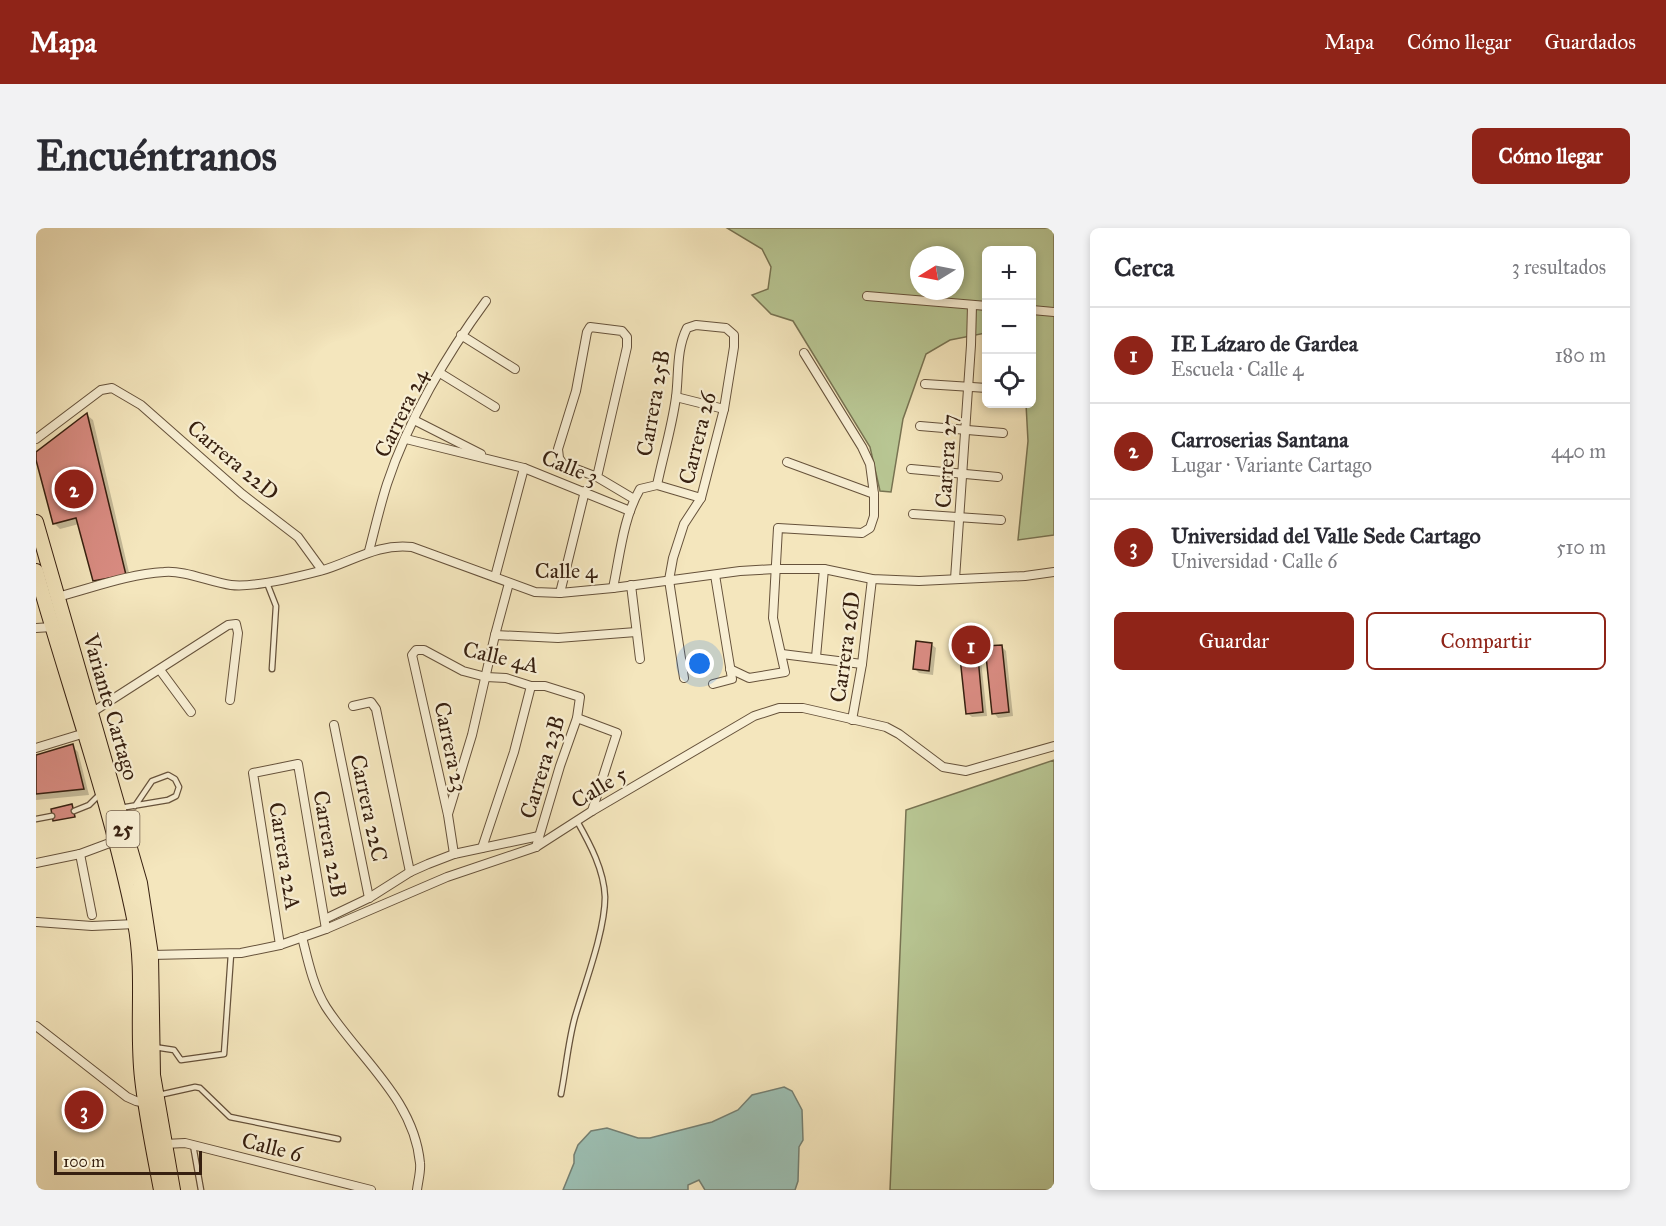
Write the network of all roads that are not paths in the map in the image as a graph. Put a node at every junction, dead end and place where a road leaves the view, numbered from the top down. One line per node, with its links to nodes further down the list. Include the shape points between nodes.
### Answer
1 (867, 296): 3 (street)
2 (486, 301): 8 (street, Carrera 24)
3 (972, 305): 4 (street); 13 (street, Carrera 27)
4 (982, 306)
5 (1036, 310): 6 (street)
6 (1054, 312)
7 (687, 328): 15 (street, Carrera 25B, via 682,337); 17 (street, Carrera 26, via 726,328 734,335)
8 (461, 335): 10 (street); 11 (street, Carrera 24)
9 (804, 353): 33 (street, via 862,447 870,464)
10 (515, 369)
11 (440, 373): 16 (street); 18 (street, Carrera 24)
12 (925, 384): 13 (street)
13 (969, 387): 14 (street); 20 (street, Carrera 27)
14 (982, 388)
15 (676, 397): 17 (street); 31 (street, Carrera 25B)
16 (495, 407)
17 (724, 409): 34 (street, Carrera 26)
18 (414, 420): 23 (street, Carrera 24); 24 (street, Calle 3)
19 (920, 426): 20 (street)
20 (966, 429): 21 (street); 28 (street, Carrera 27)
21 (1003, 433)
22 (36, 439): 44 (street, Carrera 22D, via 101,390 112,388 141,405 242,494 298,537)
23 (406, 439): 24 (street, Calle 3); 41 (street, Carrera 24, via 388,483)
24 (494, 462): 26 (street, Calle 3)
25 (787, 462): 33 (street)
26 (524, 468): 32 (street, Calle 3); 48 (street)
27 (911, 469): 28 (street)
28 (963, 474): 30 (street); 38 (street, Carrera 27)
29 (597, 477): 29 (street, via 627,337 622,331 590,327 558,449 563,464); 35 (street)
30 (998, 477)
31 (657, 485): 34 (street); 35 (street, via 640,489)
32 (585, 491): 36 (street, Calle 3); 56 (street)
33 (874, 494): 42 (street, via 874,516 870,528 862,532 778,528)
34 (701, 498): 51 (street, Carrera 26, via 684,524)
35 (634, 499): 36 (street)
36 (630, 511): 55 (street)
37 (913, 513): 38 (street)
38 (960, 517): 39 (street); 50 (street, Carrera 27)
39 (1001, 520)
40 (36, 522): 57 (highway, Variante Cartago / 25)
41 (369, 551): 44 (street, Calle 4); 48 (street, Calle 4, via 397,545 412,547)
42 (775, 569): 43 (street, Calle 4); 47 (street, Calle 4); 63 (street, via 773,618)
43 (824, 569): 49 (street, Calle 4); 64 (street)
44 (322, 570): 52 (street, Calle 4)
45 (36, 571): 58 (highway, Variante Cartago / 25)
46 (1054, 572): 50 (street, Calle 4)
47 (715, 575): 51 (street, Calle 4); 68 (street)
48 (495, 577): 53 (street, Calle 4)
49 (872, 579): 50 (street, Calle 4); 66 (street, Carrera 26D)
50 (955, 579)
51 (669, 580): 54 (street, Calle 4); 71 (street)
52 (267, 582): 57 (street, Calle 4, via 240,586 167,571); 67 (lane, via 276,606)
53 (509, 583): 56 (street, Calle 4, via 535,592); 61 (street)
54 (631, 585): 55 (street, Calle 4); 60 (street)
55 (613, 588): 56 (street, Calle 4)
56 (560, 593)
57 (57, 597): 78 (highway, Variante Cartago / 25)
58 (52, 627): 59 (street); 82 (highway, Variante Cartago / 25)
59 (36, 628)
60 (636, 632): 61 (street, via 558,638); 65 (street)
61 (495, 635): 70 (street)
62 (416, 650): 70 (street, Calle 4A); 91 (street, Carrera 23, via 412,655)
63 (782, 654): 64 (street); 68 (street, via 785,672 749,678)
64 (816, 657): 66 (street)
65 (640, 659)
66 (862, 664): 80 (street, Carrera 26D)
67 (272, 669)
68 (730, 669): 72 (street, via 732,679)
69 (160, 670): 75 (street, via 228,625 236,624); 77 (street); 78 (street)
70 (486, 677): 73 (street, Calle 4A); 91 (street)
71 (684, 678)
72 (713, 684)
73 (531, 686): 74 (street, Calle 4A, via 545,686); 98 (street)
74 (580, 697): 79 (street, Carrera 23B)
75 (230, 700)
76 (353, 706): 102 (street, via 371,702 376,709)
77 (191, 712)
78 (91, 713): 88 (highway, Variante Cartago / 25)
79 (577, 718): 90 (street, via 617,733); 95 (street, Carrera 23B)
80 (852, 720): 83 (street, Calle 5, via 886,727 943,768 966,771); 90 (street, Calle 5, via 803,708 779,708 754,716)
81 (333, 725): 103 (street, Carrera 22C)
82 (85, 734): 84 (street); 86 (highway, Variante Cartago / 25)
83 (1054, 746)
84 (36, 748)
85 (298, 764): 105 (street, Carrera 22B); 110 (street, Carrera 22A, via 253,773)
86 (101, 793): 89 (lane, via 89,805); 96 (highway, Variante Cartago / 25)
87 (135, 806): 87 (lane, via 176,796 175,779 168,776 153,781); 88 (lane)
88 (117, 809): 112 (highway, Variante Cartago / 25, via 140,883)
89 (74, 811)
90 (592, 811): 94 (street, Calle 5)
91 (448, 815): 100 (street, Carrera 23)
92 (52, 816): 93 (lane)
93 (36, 819)
94 (578, 821): 97 (street, Calle 5); 115 (lane, via 603,880 605,898 602,923 574,1021)
95 (539, 836): 97 (street, Carrera 23B); 98 (street)
96 (115, 841): 99 (street); 107 (highway, Variante Cartago / 25)
97 (536, 847): 108 (street, Calle 5, via 447,877)
98 (482, 848): 100 (street)
99 (80, 854): 101 (street); 104 (street)
100 (454, 854): 102 (street)
101 (36, 863)
102 (410, 872): 103 (street)
103 (369, 898): 105 (street)
104 (92, 915)
105 (325, 919): 108 (street, Carrera 22B)
106 (36, 921): 107 (street, via 92,926)
107 (135, 924): 116 (highway, Variante Cartago / 25, via 142,1077)
108 (326, 929): 109 (street, Calle 5)
109 (302, 937): 110 (street, Calle 5); 124 (street, via 315,986 327,1007 404,1110 415,1134 420,1165)
110 (280, 945): 111 (street, Calle 5)
111 (231, 954): 112 (street, Calle 5); 114 (lane, via 224,1054 181,1060 174,1050)
112 (151, 955): 114 (highway, Variante Cartago / 25)
113 (36, 1026): 116 (street, via 127,1097 136,1101)
114 (152, 1047): 116 (highway, Variante Cartago / 25)
115 (561, 1094)
116 (151, 1099): 117 (lane, via 200,1088 230,1117); 118 (highway, Variante Cartago / 25); 120 (highway, Variante Cartago / 25)
117 (338, 1139)
118 (165, 1144): 119 (street, Calle 6); 121 (highway, Variante Cartago / 25)
119 (193, 1145): 122 (lane); 123 (street, Calle 6)
120 (161, 1190)
121 (173, 1190)
122 (201, 1190)
123 (371, 1190)
124 (417, 1190)

